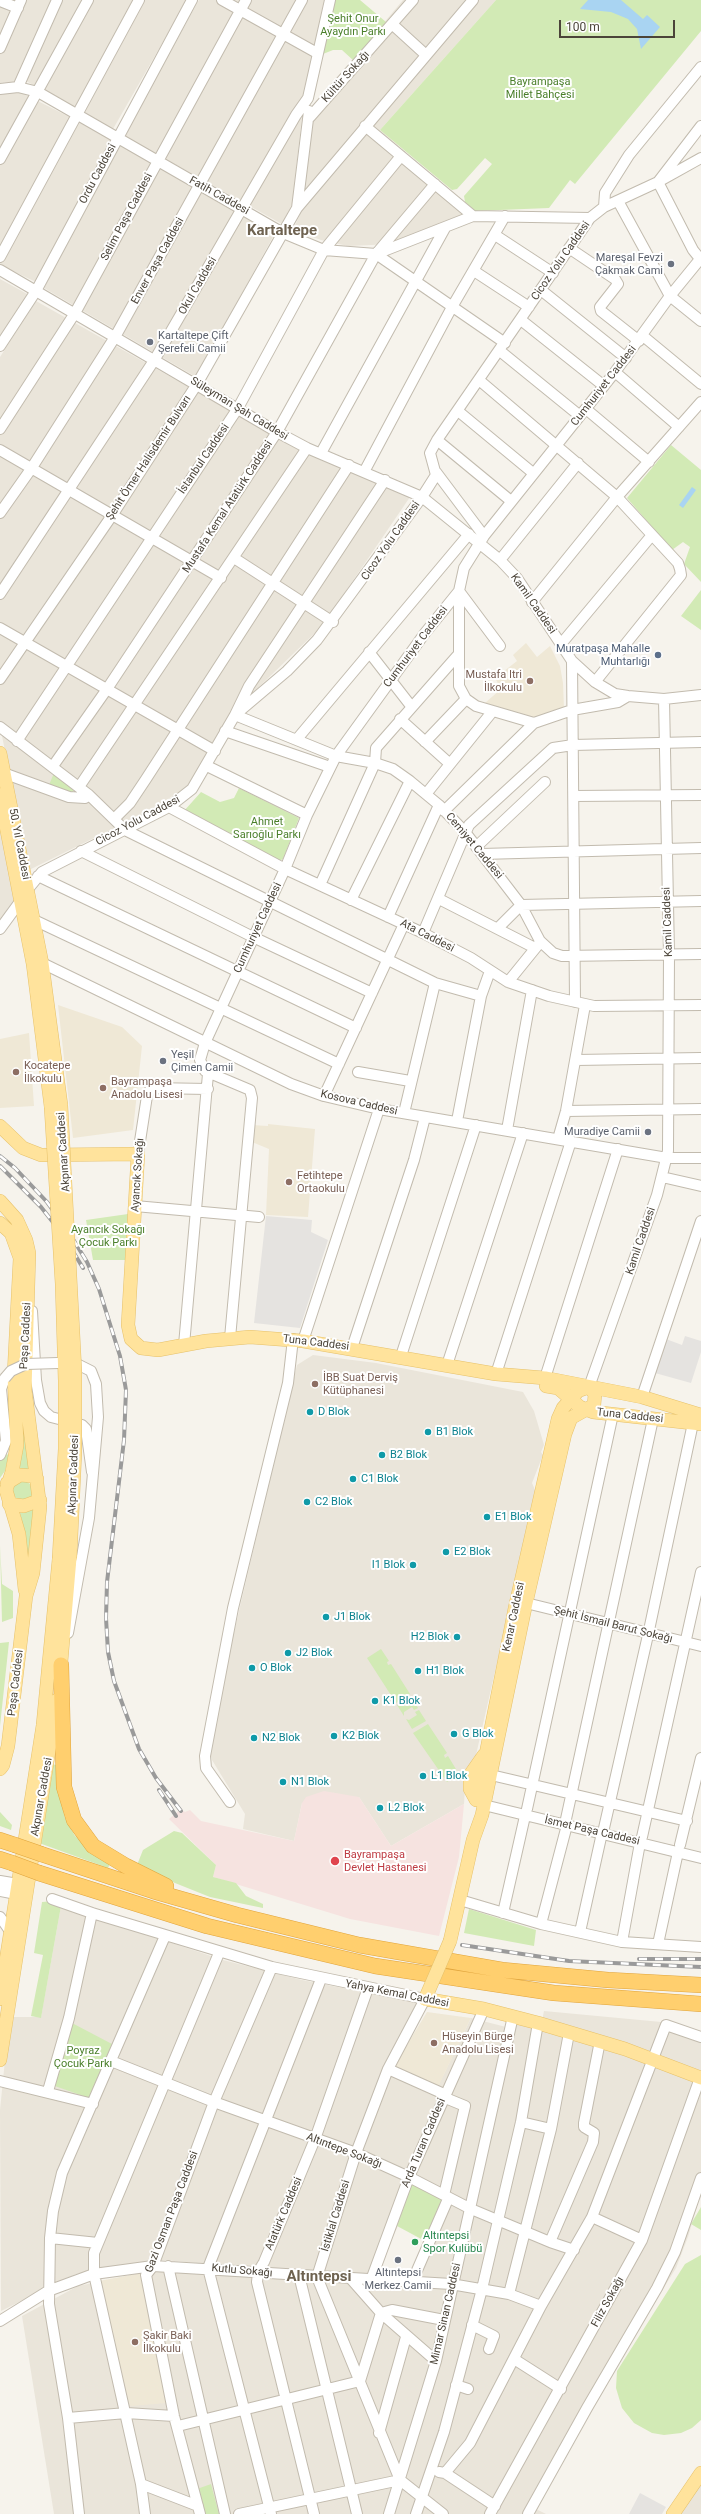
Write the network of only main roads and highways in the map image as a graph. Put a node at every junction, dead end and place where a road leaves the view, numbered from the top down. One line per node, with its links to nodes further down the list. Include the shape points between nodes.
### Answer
1 (0, 753): 3 (main road, 50. Yıl Caddesi)
2 (0, 795): 4 (main road, 50. Yıl Caddesi)
3 (28, 889): 4 (main road); 5 (main road, Akpınar Caddesi, via 42,963)
4 (19, 903): 5 (main road, Akpınar Caddesi, via 33,964)
5 (56, 1106): 20 (main road, Akpınar Caddesi, bridge, via 75,1371 75,1445)
6 (0, 1126): 9 (main road, Ayancık Sokağı, via 23,1148 42,1155 138,1154 128,1325 131,1339)
7 (0, 1201): 16 (main road, Paşa Caddesi, via 18,1220 26,1240 29,1290 25,1390)
8 (0, 1223): 17 (main road, Paşa Caddesi, via 15,1240 20,1268 14,1374 17,1445 12,1472)
9 (135, 1344): 10 (main road, Tuna Caddesi, via 142,1348 158,1350 230,1338 298,1340 401,1356 496,1374 507,1379)
10 (544, 1382): 11 (main road, Tuna Caddesi); 12 (main road, Tuna Caddesi, via 558,1388); 14 (main road, via 557,1398)
11 (589, 1387): 12 (main road, via 578,1391); 13 (main road, via 595,1394 595,1402 592,1407); 15 (main road, Tuna Caddesi, via 642,1397)
12 (572, 1400): 13 (main road, Tuna Caddesi); 14 (main road)
13 (585, 1409): 15 (main road, Tuna Caddesi, via 653,1418); 24 (main road, Kenar Caddesi, via 571,1418 566,1428 526,1603 491,1775)
14 (561, 1410): 24 (main road, Kenar Caddesi, via 515,1608 485,1754 470,1775 470,1789)
15 (698, 1420)
16 (37, 1479): 17 (main road, via 33,1476 20,1475); 18 (main road)
17 (3, 1484): 19 (main road)
18 (40, 1500): 19 (main road, via 24,1506); 21 (main road, Paşa Caddesi, via 33,1573)
19 (9, 1504): 21 (main road, Paşa Caddesi, via 19,1534)
20 (65, 1559): 22 (main road, Akpınar Caddesi); 27 (main road, Akpınar Caddesi)
21 (26, 1596): 23 (main road, Paşa Caddesi, via 8,1746)
22 (61, 1665): 27 (main road, Akpınar Caddesi, via 46,1777); 28 (highway, via 64,1787 71,1814 79,1829 98,1849 146,1877)
23 (0, 1769)
24 (482, 1801): 31 (main road, Kenar Caddesi, bridge, via 450,1941)
25 (0, 1840): 28 (highway, bridge, via 146,1889)
26 (6, 1862): 32 (highway, bridge, via 201,1924 375,1966 554,1993)
27 (20, 1889): 30 (main road, Akpınar Caddesi, via 10,1931); 33 (main road, Akpınar Caddesi)
28 (237, 1915): 29 (highway, via 352,1944 455,1963 569,1976)
29 (701, 1985)
30 (0, 1999)
31 (425, 1999): 34 (main road, Yahya Kemal Caddesi, via 484,2009 538,2023 600,2041)
32 (701, 2004)
33 (0, 2060)
34 (701, 2078)
35 (700, 2477): 36 (main road)
36 (674, 2514)

